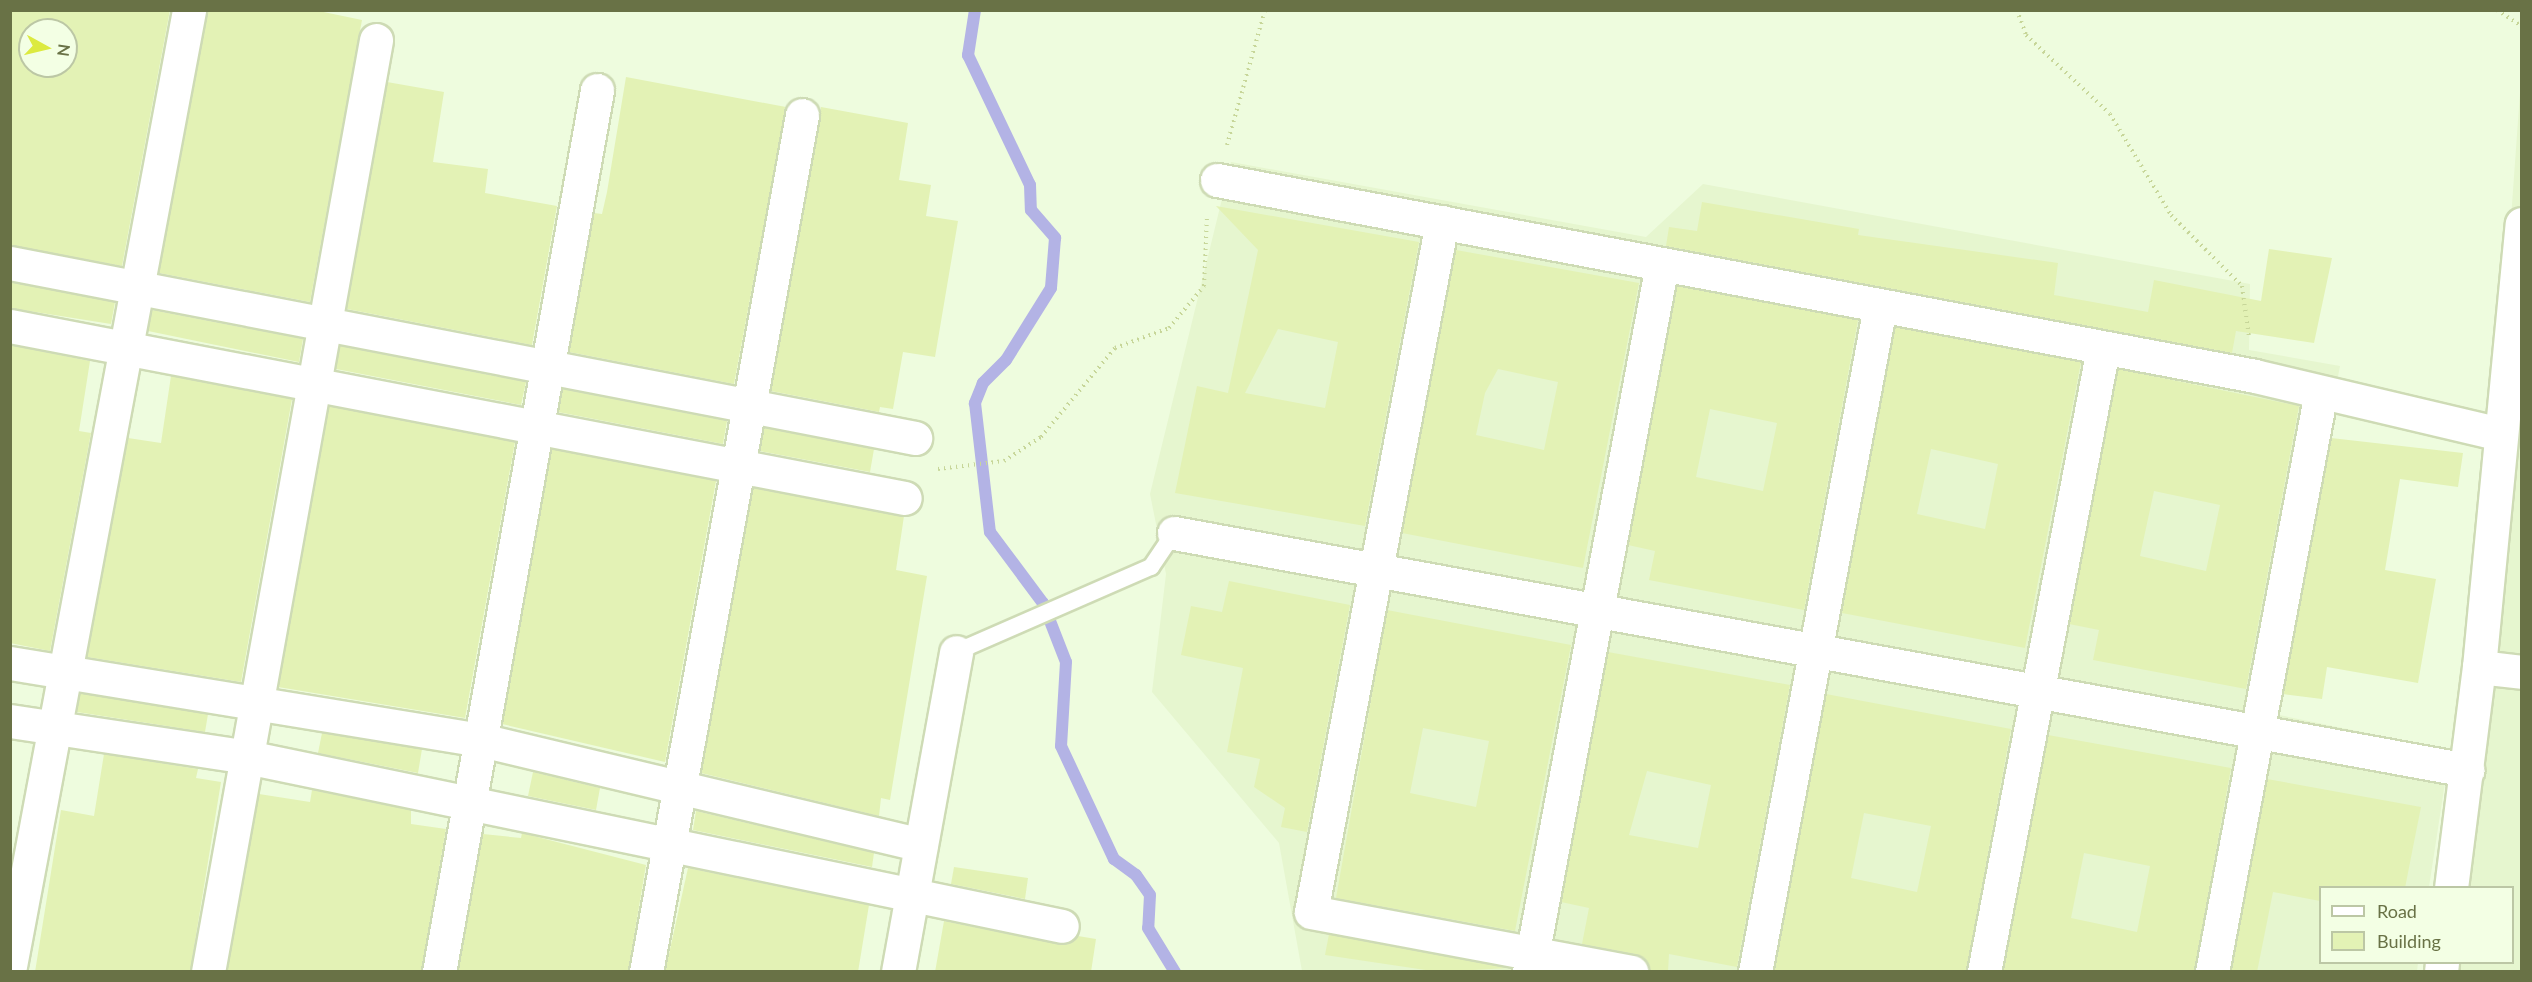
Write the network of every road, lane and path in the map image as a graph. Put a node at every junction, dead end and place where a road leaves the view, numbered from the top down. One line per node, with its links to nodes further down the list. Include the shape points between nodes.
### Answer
1 (189, 10): 14 (street)
2 (1265, 10): 9 (path)
3 (2017, 10): 21 (path, via 2026,34 2109,114 2171,215 2241,286)
4 (2498, 10): 5 (path)
5 (2522, 26)
6 (376, 40): 16 (street)
7 (597, 90): 20 (street)
8 (802, 115): 24 (street)
9 (1217, 180): 10 (street); 27 (path, via 1206,219 1204,286 1169,328 1115,348 1041,437 1004,462 935,469)
10 (1442, 222): 13 (street); 31 (street)
11 (2522, 224): 26 (street)
12 (10, 263): 14 (street)
13 (1662, 264): 15 (street); 32 (street)
14 (138, 288): 16 (street); 18 (street)
15 (1880, 306): 19 (street); 33 (street)
16 (325, 324): 20 (street); 22 (street)
17 (10, 326): 18 (street)
18 (126, 348): 22 (street); 37 (street)
19 (2103, 348): 21 (street); 39 (street)
20 (548, 367): 24 (street); 25 (street)
21 (2255, 376): 23 (street)
22 (314, 384): 25 (street); 40 (street)
23 (2321, 392): 26 (street); 43 (street)
24 (749, 406): 27 (street); 28 (street)
25 (537, 426): 28 (street); 44 (street)
26 (2500, 434): 36 (street)
27 (915, 438)
28 (738, 465): 29 (street); 47 (street)
29 (905, 498)
30 (1174, 533): 31 (street); 34 (lane, via 1152,567)
31 (1376, 570): 32 (street); 54 (street, via 1311,912)
32 (1596, 611): 33 (street); 54 (street)
33 (1815, 651): 39 (street); 61 (street)
34 (956, 652): 50 (street)
35 (10, 663): 37 (street)
36 (2479, 668): 38 (street); 46 (street)
37 (66, 672): 40 (street); 42 (street)
38 (2522, 672)
39 (2038, 691): 43 (street); 62 (street)
40 (256, 703): 44 (street); 45 (street)
41 (10, 721): 42 (street)
42 (55, 728): 45 (street); 55 (street)
43 (2257, 732): 46 (street); 63 (street)
44 (481, 740): 47 (street); 48 (street)
45 (247, 757): 48 (street); 56 (street)
46 (2466, 770): 51 (street)
47 (680, 787): 49 (street); 50 (street)
48 (469, 803): 49 (street); 57 (street)
49 (669, 844): 52 (street); 58 (street)
50 (921, 845): 52 (street)
51 (2451, 886)
52 (912, 895): 53 (street); 59 (street)
53 (1062, 926)
54 (1531, 962): 60 (street)
55 (10, 966)
56 (208, 972)
57 (439, 972)
58 (646, 972)
59 (898, 972)
60 (1631, 972)
61 (1755, 972)
62 (1984, 972)
63 (2212, 972)

